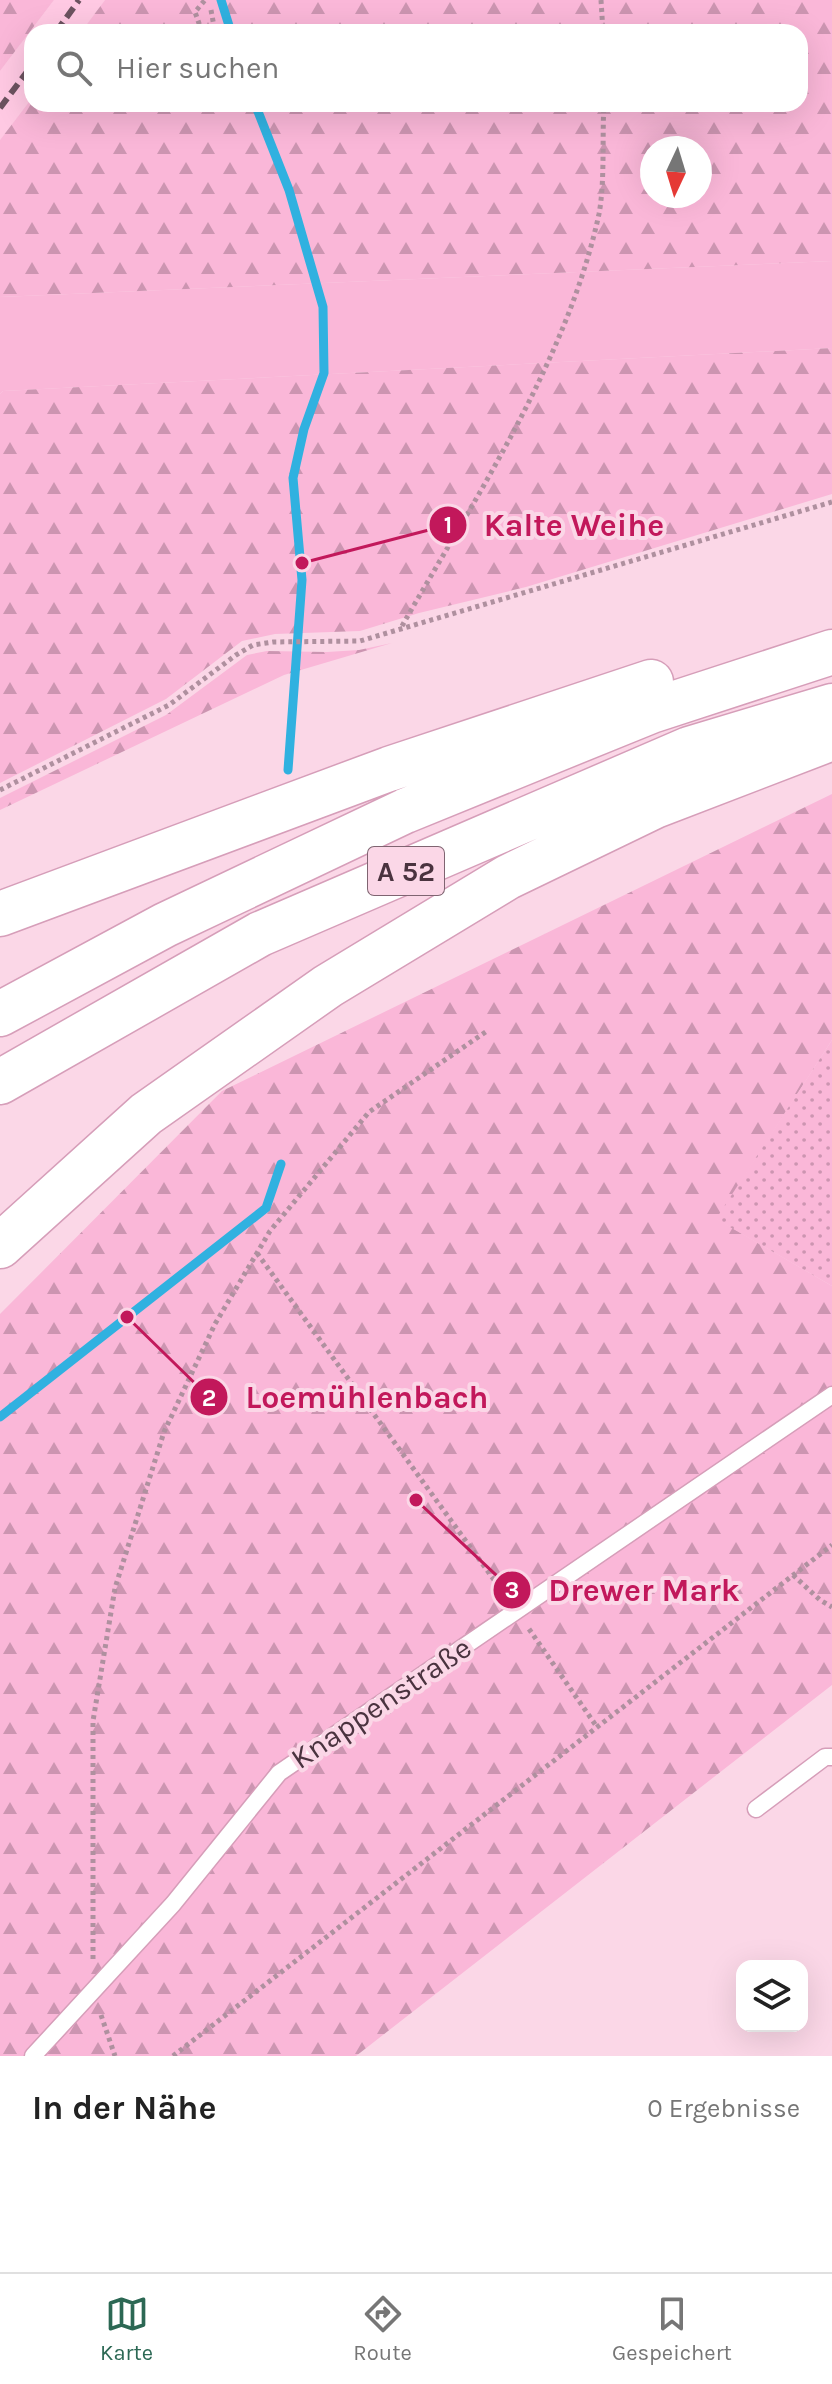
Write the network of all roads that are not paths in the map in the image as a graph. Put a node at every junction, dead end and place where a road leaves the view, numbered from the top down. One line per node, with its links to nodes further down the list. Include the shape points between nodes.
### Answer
1 (832, 623): 5 (highway, via 389,769)
2 (832, 652): 6 (highway, A 52, via 651,711 405,811 165,925)
3 (832, 706): 7 (highway, A 52, via 689,749 260,934)
4 (832, 738): 8 (highway, via 655,806 508,877 328,986 146,1114)
5 (0, 914)
6 (0, 1014)
7 (0, 1082)
8 (0, 1246)
9 (832, 1395): 12 (lane, Knappenstraße, via 279,1773 173,1904)
10 (832, 1757): 11 (lane)
11 (756, 1809)
12 (33, 2056)

